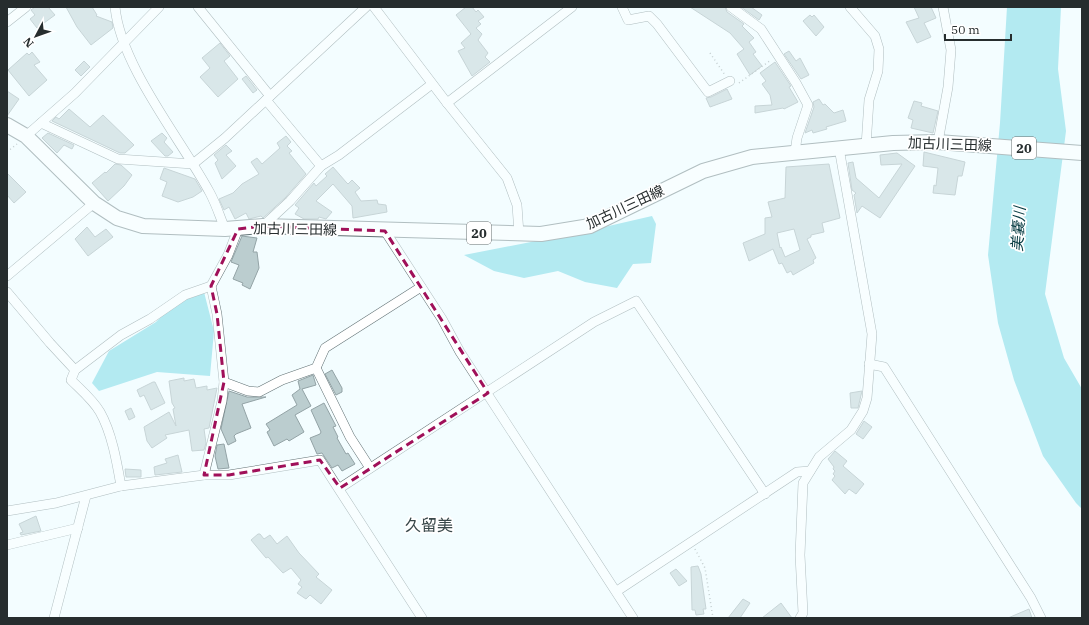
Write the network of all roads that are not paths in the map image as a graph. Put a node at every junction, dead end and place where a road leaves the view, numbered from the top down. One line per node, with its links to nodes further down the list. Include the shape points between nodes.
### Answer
1 (26, 7): 12 (street)
2 (115, 7): 13 (street)
3 (159, 7): 13 (street)
4 (198, 7): 16 (street)
5 (366, 7): 16 (street)
6 (374, 7): 15 (street)
7 (572, 7): 17 (street)
8 (622, 7): 14 (street, via 628,20 648,16 657,24 708,92)
9 (731, 7): 24 (street, via 761,29 808,105)
10 (850, 7): 22 (street, via 875,36 879,49 878,71 869,100)
11 (942, 7): 21 (street, via 951,50 948,87)
12 (7, 22)
13 (124, 43): 18 (street); 26 (street, via 139,77)
14 (730, 82)
15 (432, 84): 17 (street); 27 (street, via 339,156)
16 (268, 98): 26 (street); 27 (street)
17 (447, 103): 32 (street, via 508,178 517,205)
18 (41, 123): 20 (street); 26 (street, via 118,159)
19 (7, 124): 20 (main road, 加古川三田線 / 20)
20 (26, 136): 28 (main road, 加古川三田線 / 20)
21 (938, 142): 22 (main road, 加古川三田線 / 20); 25 (main road, 加古川三田線 / 20)
22 (866, 146): 23 (main road, 加古川三田線 / 20)
23 (839, 148): 24 (main road, 加古川三田線 / 20); 37 (street, via 872,334)
24 (795, 152): 32 (main road, 加古川三田線 / 20, via 752,157 703,171 590,226 541,234)
25 (1079, 153)
26 (193, 164): 30 (street)
27 (321, 166): 29 (street, via 290,201)
28 (94, 203): 30 (main road, 加古川三田線 / 20, via 117,218 143,226); 33 (street)
29 (263, 226): 30 (main road, 加古川三田線 / 20); 31 (main road, 加古川三田線 / 20)
30 (232, 229): 34 (street, via 228,255)
31 (385, 231): 32 (main road, 加古川三田線 / 20); 35 (street)
32 (519, 234)
33 (7, 276)
34 (211, 286): 39 (street, via 185,295 172,303 121,335); 40 (street, via 217,314)
35 (421, 287): 38 (street, via 325,348); 41 (street)
36 (7, 292): 39 (street)
37 (869, 364): 43 (street, via 863,411 851,430 819,457); 57 (street, via 884,367 1031,598)
38 (316, 368): 40 (street, via 282,380 259,392 248,391); 42 (street, via 350,437)
39 (75, 370): 45 (street, via 71,380 88,396 100,413 116,454)
40 (224, 382): 44 (street, via 222,401)
41 (488, 393): 42 (street); 47 (street, via 594,322 636,301); 52 (street)
42 (370, 468): 46 (street)
43 (810, 471): 47 (street, via 797,472); 56 (street, via 803,483 800,555 803,613)
44 (204, 475): 45 (street); 46 (street, via 229,475 320,460)
45 (122, 486): 48 (street)
46 (340, 488): 54 (street)
47 (765, 494): 52 (street)
48 (86, 496): 49 (street); 50 (street)
49 (7, 510)
50 (78, 528): 51 (street); 53 (street)
51 (7, 545)
52 (617, 591): 55 (street)
53 (54, 618)
54 (422, 618)
55 (633, 618)
56 (800, 618)
57 (1040, 618)

